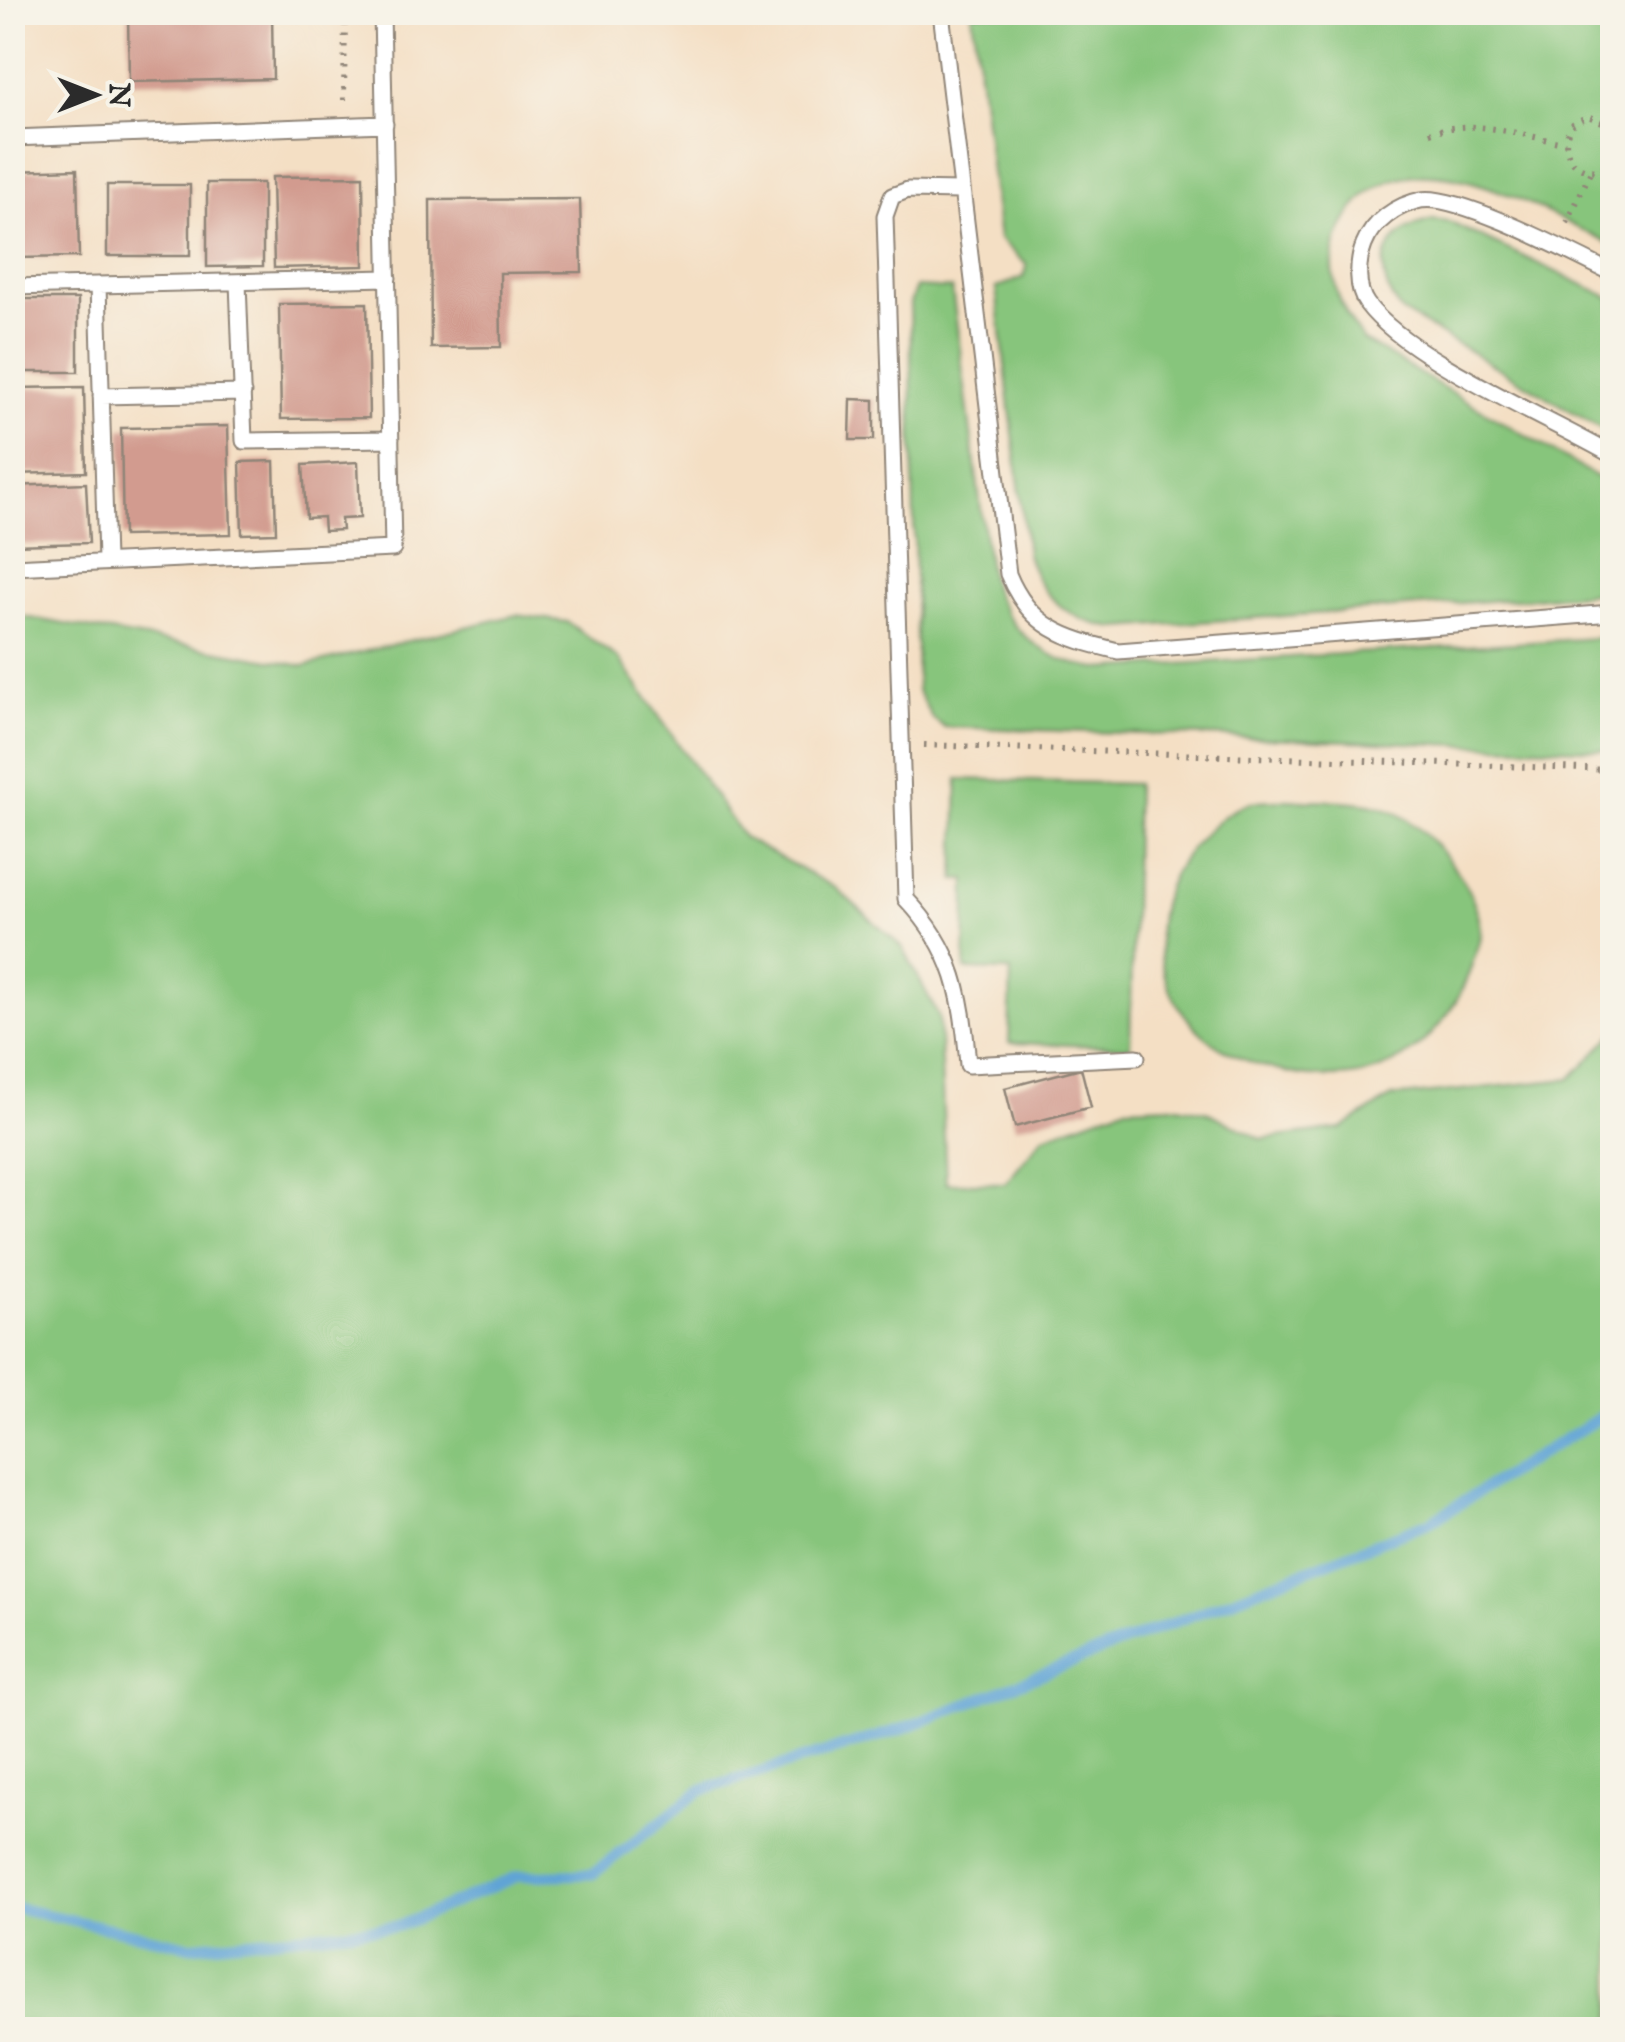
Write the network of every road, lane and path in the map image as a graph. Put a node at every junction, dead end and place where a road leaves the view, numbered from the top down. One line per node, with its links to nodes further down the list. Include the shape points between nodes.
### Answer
1 (344, 12): 4 (path, via 345,100)
2 (382, 12): 5 (lane)
3 (940, 12): 12 (lane)
4 (326, 100)
5 (385, 124): 8 (lane); 17 (lane)
6 (1612, 126): 9 (path, via 1597,116 1579,120)
7 (1430, 133): 9 (path, via 1494,128)
8 (12, 138)
9 (1565, 144): 11 (path, via 1575,166)
10 (1612, 162): 11 (path)
11 (1590, 171): 14 (path)
12 (960, 191): 27 (lane, via 1008,574 1020,604 1038,621 1118,651); 28 (lane, via 908,190 892,196 885,216)
13 (1550, 216): 14 (path)
14 (1567, 223): 15 (path)
15 (1582, 230)
16 (1612, 273): 24 (lane, via 1458,204 1422,200 1387,214 1370,231 1358,272 1364,300 1397,336)
17 (388, 278): 18 (lane); 23 (lane)
18 (238, 282): 19 (lane); 21 (lane)
19 (98, 285): 20 (lane); 22 (lane)
20 (12, 287)
21 (242, 392): 22 (lane); 23 (lane, via 244,441)
22 (101, 396): 25 (lane)
23 (390, 439): 25 (lane, via 393,550)
24 (1612, 455)
25 (106, 561): 26 (lane)
26 (12, 568)
27 (1612, 614)
28 (901, 744): 29 (path); 30 (lane, via 906,900 927,921 963,995 968,1065)
29 (1612, 770)
30 (1137, 1057)

